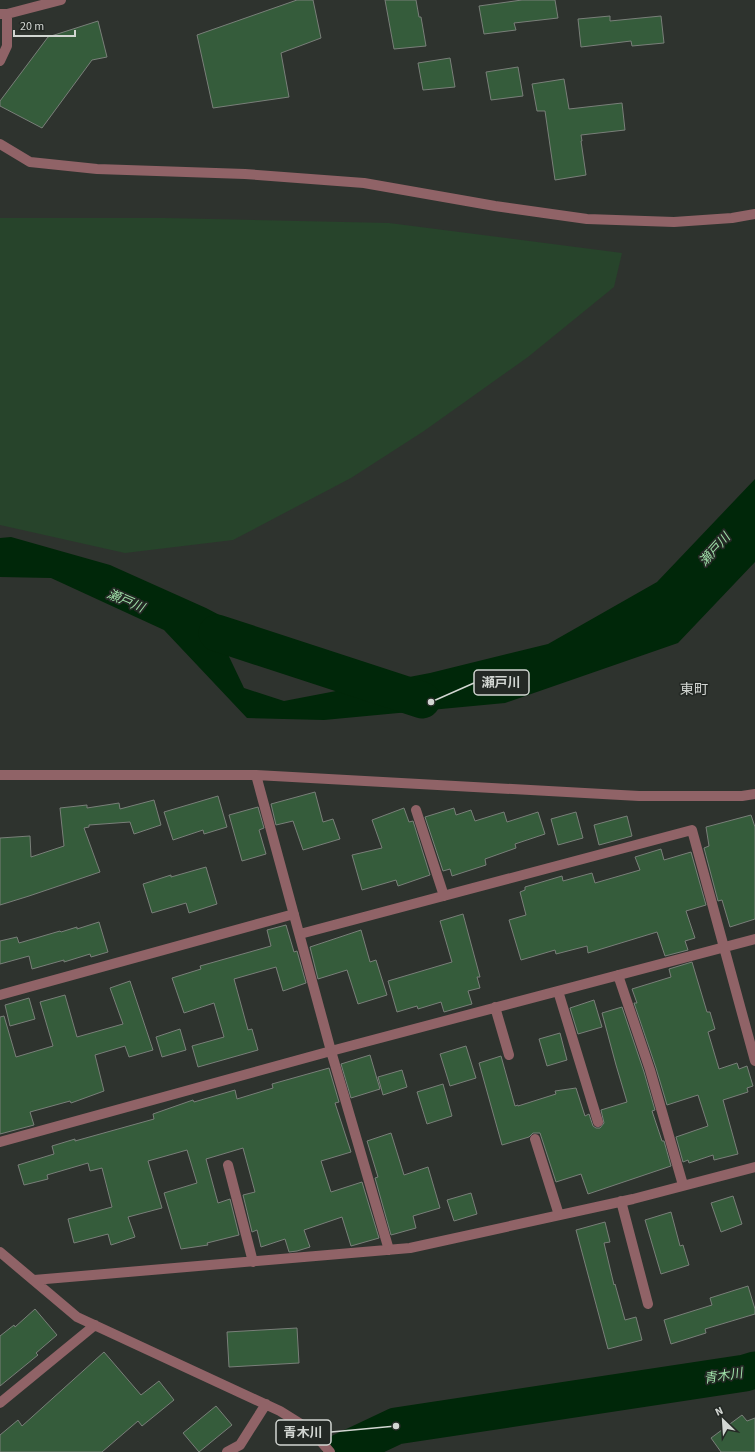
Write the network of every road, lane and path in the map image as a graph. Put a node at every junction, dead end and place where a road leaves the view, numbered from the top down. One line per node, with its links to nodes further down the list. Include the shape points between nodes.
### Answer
1 (62, 0): 2 (street)
2 (4, 14): 3 (street, via 7,46)
3 (0, 61)
4 (0, 144): 5 (street, via 30,162 97,169 245,174 364,183 587,219 674,222)
5 (755, 214)
6 (0, 775): 7 (street)
7 (256, 775): 8 (street, via 639,796); 11 (street)
8 (755, 794)
9 (416, 810): 10 (street)
10 (444, 896): 12 (street); 14 (street, via 692,830)
11 (294, 914): 12 (street); 17 (street)
12 (300, 934): 19 (street)
13 (755, 939): 14 (street)
14 (724, 947): 15 (street); 21 (street)
15 (618, 975): 16 (street); 27 (street, via 650,1070)
16 (558, 991): 18 (street); 22 (street)
17 (0, 995)
18 (495, 1008): 19 (street); 20 (street)
19 (331, 1051): 24 (street); 30 (street)
20 (509, 1055)
21 (755, 1061)
22 (598, 1122)
23 (535, 1139): 29 (street)
24 (0, 1142)
25 (228, 1165): 32 (street)
26 (755, 1167): 27 (street)
27 (683, 1186): 28 (street)
28 (621, 1201): 29 (street); 34 (street)
29 (559, 1215): 30 (street, via 410,1248)
30 (389, 1250): 32 (street)
31 (0, 1252): 33 (street)
32 (253, 1262): 33 (street)
33 (34, 1280): 35 (street, via 76,1317)
34 (648, 1304)
35 (95, 1325): 36 (street); 37 (street)
36 (0, 1403)
37 (266, 1404): 38 (street, via 240,1445); 39 (street, via 312,1431)
38 (227, 1452)
39 (330, 1452)

